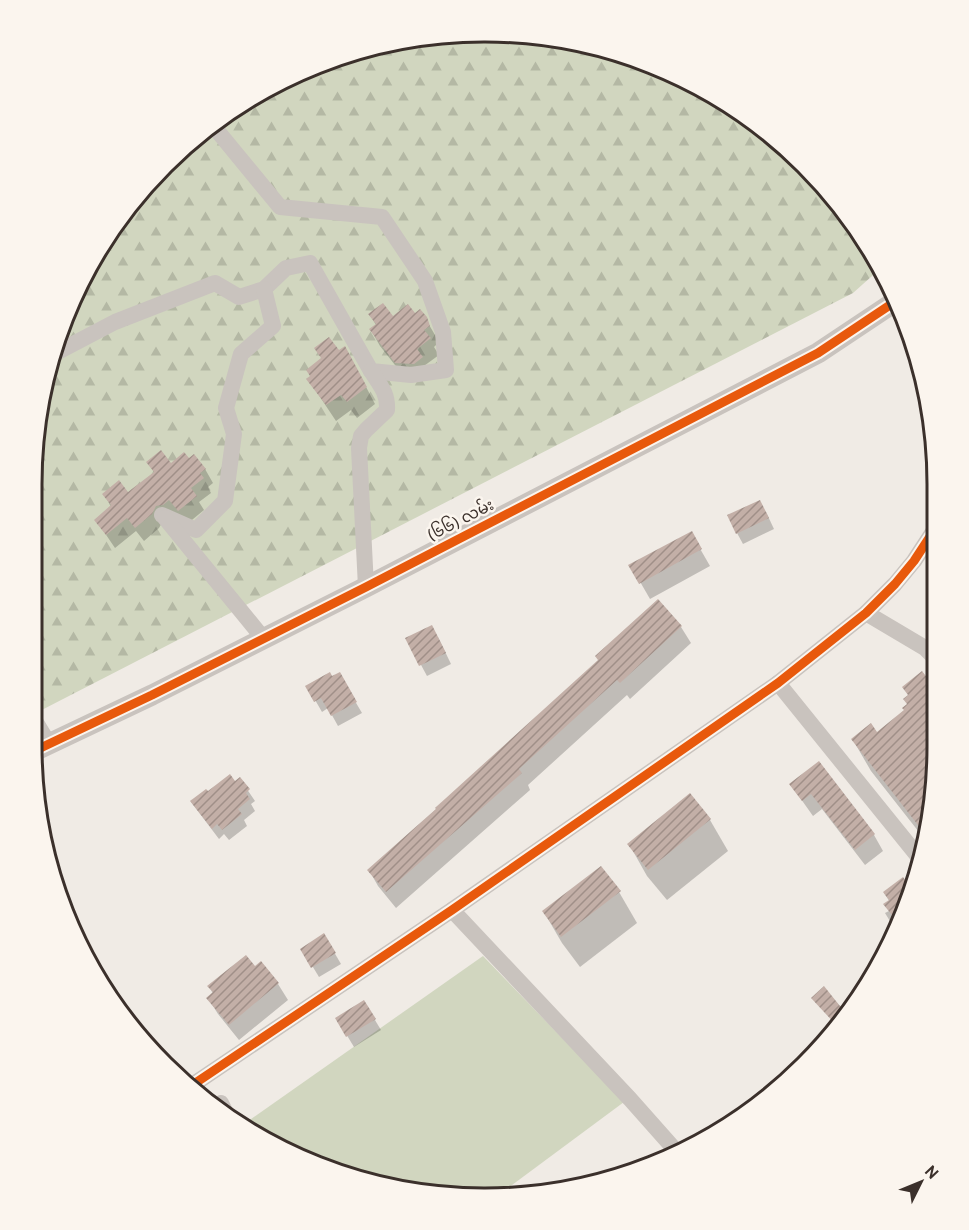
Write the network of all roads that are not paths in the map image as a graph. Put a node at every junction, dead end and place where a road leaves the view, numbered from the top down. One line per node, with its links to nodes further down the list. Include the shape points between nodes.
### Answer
1 (218, 131): 5 (street, via 280,207 382,217 425,281 442,332 446,370 411,375)
2 (264, 289): 4 (street, via 239,297 215,283 115,322); 5 (street, via 286,268 310,263); 9 (street, via 273,326 241,354 226,408 234,434 225,501 196,530 162,515)
3 (889, 306): 7 (street, (၆၆) လမ်း, via 818,353)
4 (63, 349)
5 (371, 371): 7 (street, via 387,396 387,410 361,436 359,448)
6 (927, 541): 8 (street)
7 (366, 587): 9 (street, (၆၆) လမ်း)
8 (866, 613): 10 (street); 11 (street)
9 (263, 638): 12 (street, (၆၆) လမ်း)
10 (927, 650)
11 (778, 683): 13 (street); 14 (street)
12 (42, 747)
13 (914, 851)
14 (452, 910): 15 (street); 16 (street)
15 (197, 1082)
16 (672, 1146)

